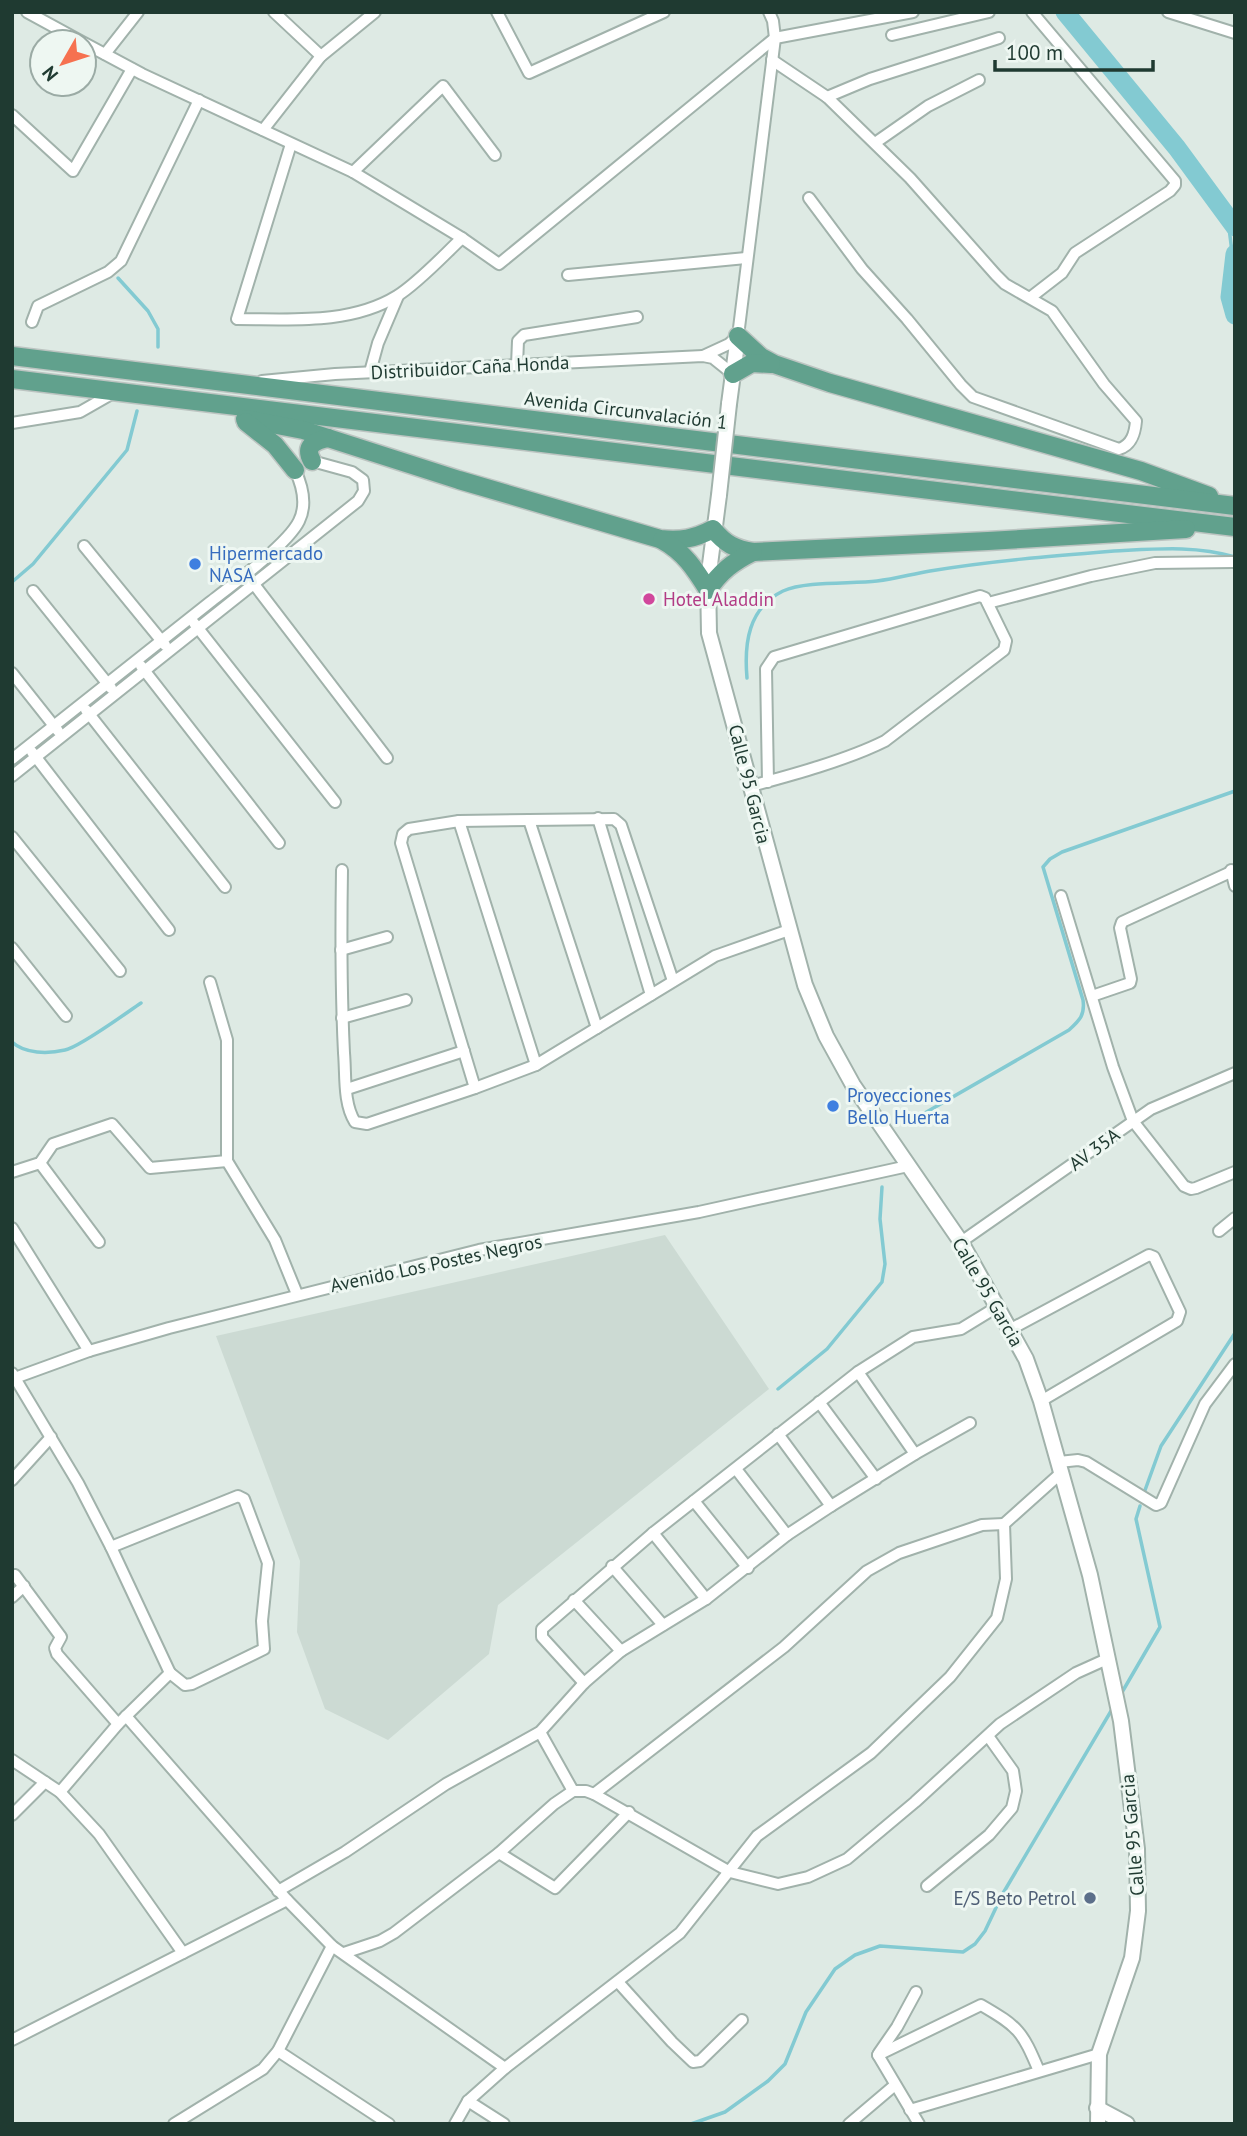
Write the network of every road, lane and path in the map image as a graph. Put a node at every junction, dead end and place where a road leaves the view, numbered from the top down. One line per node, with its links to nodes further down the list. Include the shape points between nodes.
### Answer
1 (27, 12): 14 (street)
2 (138, 12): 20 (street)
3 (274, 12): 21 (street)
4 (375, 12): 21 (street)
5 (497, 12): 6 (street, via 529,73)
6 (664, 12)
7 (769, 12): 17 (street)
8 (850, 12): 13 (street)
9 (913, 12): 13 (street)
10 (989, 12): 16 (street)
11 (1032, 12): 38 (street, via 1175,181 1170,191 1075,253 1062,273)
12 (1168, 12): 15 (street)
13 (843, 25): 17 (street)
14 (57, 28)
15 (1235, 33)
16 (892, 35)
17 (775, 38): 22 (street); 34 (street, via 499,264)
18 (999, 38): 25 (street)
19 (98, 50): 20 (street)
20 (105, 54): 23 (street)
21 (321, 57): 28 (street)
22 (772, 60): 25 (street); 35 (street)
23 (132, 69): 26 (street); 27 (street, via 73,171)
24 (979, 80): 30 (street, via 928,106)
25 (827, 97): 30 (street)
26 (199, 100): 28 (street); 40 (street, via 121,261 38,306)
27 (12, 115)
28 (263, 130): 29 (street)
29 (290, 144): 32 (street); 37 (street, via 237,319 352,314)
30 (875, 144): 38 (street, via 1005,284)
31 (495, 155): 32 (street, via 443,86)
32 (353, 172): 34 (street)
33 (809, 198): 38 (street, via 862,269 973,397 1119,449 1126,447 1136,421 1052,311)
34 (462, 238): 37 (street)
35 (747, 258): 36 (street); 41 (street)
36 (568, 275)
37 (398, 296): 46 (street)
38 (1031, 297)
39 (637, 317): 45 (street, via 524,335 518,341)
40 (32, 322)
41 (738, 336): 43 (street, Distribuidor Caña Honda); 44 (main road); 47 (street, Calle 95 Garcia)
42 (12, 356): 49 (main road, Avenida Circunvalación 1)
43 (703, 356): 45 (street, Distribuidor Caña Honda); 47 (street)
44 (774, 364): 47 (main road, via 752,363); 57 (main road, via 1141,471)
45 (517, 365): 46 (street, Distribuidor Caña Honda)
46 (370, 372): 49 (street, Distribuidor Caña Honda)
47 (733, 373): 59 (street, Calle 95 Garcia, bridge)
48 (12, 379): 50 (main road)
49 (238, 383): 57 (main road, Avenida Circunvalación 1)
50 (115, 392): 51 (main road); 53 (street, via 80,412)
51 (150, 397): 52 (main road); 58 (main road)
52 (240, 418): 54 (main road); 56 (main road, via 269,440)
53 (12, 424)
54 (328, 438): 55 (main road, via 311,445); 60 (main road)
55 (312, 461): 64 (street, via 352,472 363,480 364,491 358,501)
56 (295, 470): 64 (street, via 303,496 301,519)
57 (1235, 506)
58 (1233, 527): 62 (main road)
59 (713, 530): 60 (main road, via 695,539); 62 (main road, via 723,542); 65 (street, Calle 95 Garcia)
60 (660, 539): 65 (main road, via 677,549)
61 (84, 547): 69 (street)
62 (753, 552): 65 (main road, via 729,565)
63 (1233, 562): 67 (street, via 1155,563)
64 (250, 578): 68 (street); 81 (street)
65 (708, 590): 85 (street, Calle 95 Garcia, via 709,633)
66 (33, 591): 73 (street)
67 (988, 603): 84 (street, via 1006,641 1004,650 885,741); 84 (street, via 980,596 774,657 766,669)
68 (194, 623): 69 (street); 86 (street)
69 (165, 645): 70 (street); 71 (street)
70 (137, 660): 71 (street); 73 (street)
71 (143, 670): 74 (street); 91 (street)
72 (12, 673): 77 (street)
73 (107, 684): 74 (street); 75 (street)
74 (116, 693): 76 (street)
75 (82, 704): 76 (street); 77 (street)
76 (89, 714): 78 (street); 95 (street)
77 (54, 726): 78 (street); 79 (street)
78 (62, 736): 80 (street)
79 (28, 747): 80 (street); 82 (street)
80 (36, 757): 83 (street); 97 (street)
81 (387, 758)
82 (12, 759)
83 (12, 776)
84 (768, 782): 85 (street)
85 (751, 786): 98 (street, Calle 95 Garcia)
86 (335, 802)
87 (598, 818): 88 (street); 103 (street, via 614,819 621,825); 105 (street)
88 (529, 820): 89 (street); 110 (street)
89 (459, 821): 111 (street, via 409,829 401,842); 112 (street)
90 (12, 837): 102 (street)
91 (279, 843)
92 (342, 870): 101 (street)
93 (1233, 870): 94 (street); 106 (street, via 1122,922 1130,984)
94 (1235, 886)
95 (225, 887)
96 (1061, 896): 106 (street)
97 (169, 930)
98 (789, 930): 103 (street, via 730,949); 119 (street, Calle 95 Garcia, via 826,1036)
99 (387, 937): 101 (street)
100 (12, 948): 108 (street)
101 (341, 950): 109 (street)
102 (120, 971)
103 (673, 981): 105 (street)
104 (210, 982): 117 (street, via 227,1040)
105 (651, 995): 110 (street)
106 (1092, 996): 116 (street)
107 (407, 1000): 109 (street)
108 (66, 1016)
109 (342, 1018): 115 (street)
110 (597, 1028): 112 (street)
111 (464, 1051): 114 (street); 115 (street)
112 (536, 1065): 114 (street)
113 (1235, 1073): 116 (street, AV 35A, via 1165,1101)
114 (475, 1088): 115 (street, via 367,1124 355,1122 350,1114)
115 (346, 1089)
116 (1133, 1121): 121 (street, via 1184,1186 1196,1188); 126 (street, AV 35A)
117 (227, 1161): 118 (street, via 150,1168 111,1124 53,1144); 127 (street, via 275,1240)
118 (40, 1163): 120 (street); 125 (street)
119 (908, 1166): 126 (street, Calle 95 Garcia); 127 (street, Avenido Los Postes Negros, via 699,1212 479,1250)
120 (12, 1172)
121 (1235, 1172)
122 (1235, 1218): 124 (street)
123 (12, 1228): 130 (street)
124 (1219, 1231)
125 (99, 1242)
126 (961, 1242): 128 (street, Calle 95 Garcia)
127 (298, 1294): 130 (street, Avenido Los Postes Negros)
128 (997, 1307): 129 (street, Calle 95 Garcia); 132 (street, via 961,1329 913,1336)
129 (1011, 1329): 134 (street, Calle 95 Garcia); 134 (street, via 1149,1255 1180,1312 1177,1321)
130 (89, 1351): 133 (street, Avenido Los Postes Negros)
131 (1235, 1364): 140 (street, via 1205,1404 1161,1503 1156,1505 1086,1462 1078,1460)
132 (858, 1372): 135 (street); 139 (street)
133 (13, 1377): 138 (street)
134 (1041, 1401): 140 (street, Calle 95 Garcia)
135 (819, 1402): 137 (street); 142 (street)
136 (970, 1423): 139 (street)
137 (778, 1434): 141 (street); 145 (street)
138 (51, 1437): 143 (street); 149 (street)
139 (915, 1454): 142 (street)
140 (1060, 1468): 146 (street); 159 (street, Calle 95 Garcia, via 1090,1575)
141 (736, 1469): 144 (street); 148 (street)
142 (876, 1479): 145 (street)
143 (12, 1480)
144 (694, 1501): 147 (street); 151 (street)
145 (831, 1506): 148 (street)
146 (1004, 1524): 169 (street, via 982,1525 899,1553 876,1566 784,1647); 173 (street, via 1006,1579 997,1618 950,1677 881,1744 757,1836)
147 (653, 1533): 150 (street); 155 (street)
148 (788, 1535): 151 (street)
149 (111, 1547): 160 (street); 160 (street, via 238,1496 244,1499 268,1563 264,1649 192,1684 185,1685)
150 (612, 1566): 156 (street); 157 (street)
151 (748, 1568): 155 (street)
152 (15, 1575): 153 (street)
153 (24, 1586): 154 (street); 162 (street, via 61,1637 55,1651)
154 (12, 1597)
155 (706, 1599): 157 (street)
156 (574, 1600): 158 (street); 161 (street, via 540,1633)
157 (663, 1625): 158 (street)
158 (621, 1651): 161 (street)
159 (1107, 1659): 164 (street, via 1076,1673); 185 (street, Calle 95 Garcia, via 1121,1721 1137,1849 1138,1910 1132,1958)
160 (170, 1673): 162 (street)
161 (584, 1683): 163 (street)
162 (122, 1720): 168 (street); 175 (street)
163 (540, 1732): 167 (street); 175 (street, via 446,1784)
164 (988, 1736): 173 (street, via 847,1859 808,1877 778,1884); 174 (street, via 1013,1771 1016,1791 1012,1808 989,1835)
165 (12, 1760): 166 (street)
166 (45, 1782): 168 (street); 171 (street)
167 (573, 1791): 169 (street); 172 (street)
168 (60, 1792): 178 (street, via 99,1834)
169 (594, 1794): 170 (street)
170 (629, 1812): 172 (street, via 555,1888); 173 (street)
171 (12, 1815)
172 (499, 1853): 179 (street, via 394,1933)
173 (730, 1872): 180 (street, via 680,1933)
174 (927, 1886)
175 (278, 1891): 176 (street)
176 (286, 1900): 177 (street); 178 (street)
177 (332, 1947): 179 (street); 184 (street)
178 (183, 1953): 183 (street)
179 (344, 1953): 187 (street)
180 (618, 1982): 182 (street, via 693,2062 701,2061); 187 (street)
181 (916, 1992): 186 (street)
182 (742, 2020)
183 (12, 2040)
184 (278, 2051): 193 (street, via 251,2078); 194 (street)
185 (1099, 2054): 188 (street); 191 (street, Calle 95 Garcia)
186 (878, 2055): 188 (street, via 981,2005 1025,2036); 189 (street)
187 (505, 2068): 190 (street)
188 (1038, 2071): 192 (street)
189 (895, 2085): 192 (street); 197 (street)
190 (468, 2101): 195 (street); 196 (street)
191 (1097, 2108): 199 (street, Calle 95 Garcia); 200 (street)
192 (910, 2110): 198 (street)
193 (174, 2124)
194 (389, 2124)
195 (455, 2124)
196 (504, 2124)
197 (849, 2124)
198 (919, 2124)
199 (1098, 2124)
200 (1127, 2124)

